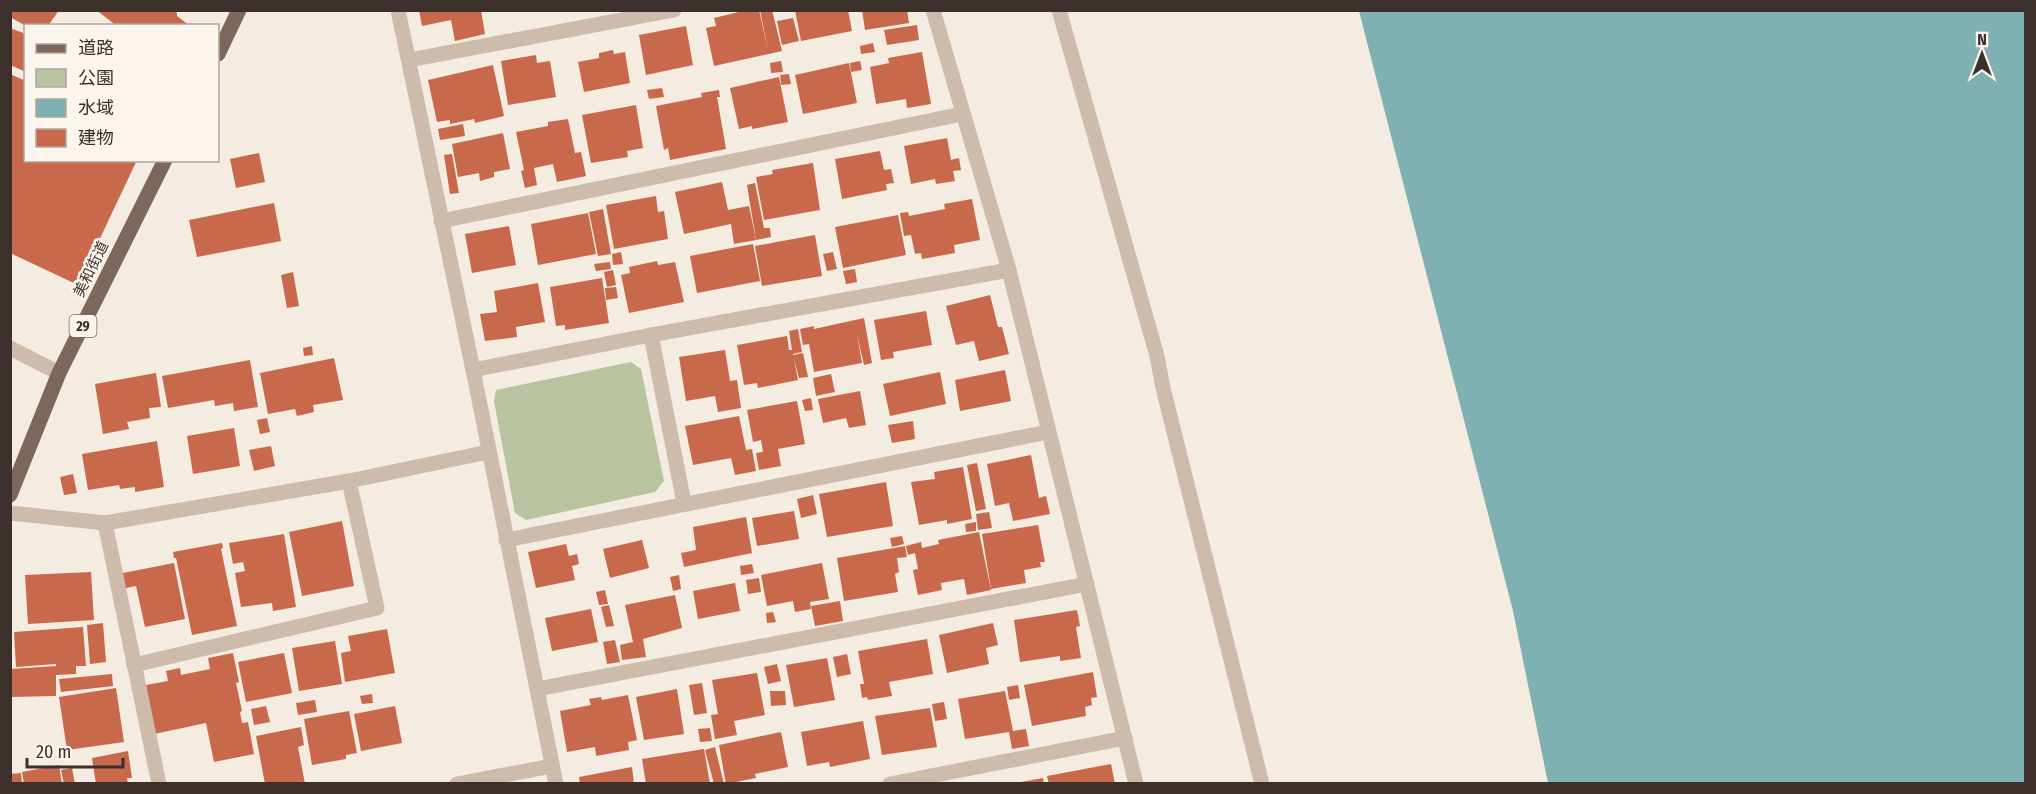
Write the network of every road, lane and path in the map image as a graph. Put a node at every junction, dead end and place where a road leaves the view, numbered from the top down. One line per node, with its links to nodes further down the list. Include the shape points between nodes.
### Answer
1 (239, 10): 6 (main road)
2 (398, 10): 7 (street)
3 (674, 10): 7 (street)
4 (933, 10): 8 (street)
5 (1059, 10): 34 (street, via 1157,356)
6 (219, 52)
7 (409, 60): 10 (street)
8 (962, 114): 10 (street); 11 (street)
9 (164, 162): 15 (main road, 美和街道 / 29)
10 (441, 221): 14 (street)
11 (1009, 270): 12 (street); 16 (street)
12 (651, 335): 14 (street); 20 (street)
13 (10, 348): 15 (street)
14 (473, 370): 17 (street)
15 (59, 373): 19 (main road, 美和街道 / 29)
16 (1048, 432): 20 (street); 24 (street)
17 (488, 452): 18 (street); 23 (street)
18 (349, 481): 22 (street); 25 (street, via 377,608)
19 (10, 495)
20 (684, 503): 23 (street)
21 (10, 513): 22 (street)
22 (105, 523): 25 (street)
23 (506, 540): 26 (street)
24 (1087, 585): 26 (street); 27 (street)
25 (134, 665): 29 (street)
26 (537, 689): 28 (street)
27 (1125, 738): 32 (street); 33 (street)
28 (552, 766): 30 (street); 31 (street)
29 (159, 783)
30 (457, 783)
31 (556, 783)
32 (890, 783)
33 (1136, 783)
34 (1262, 783)

